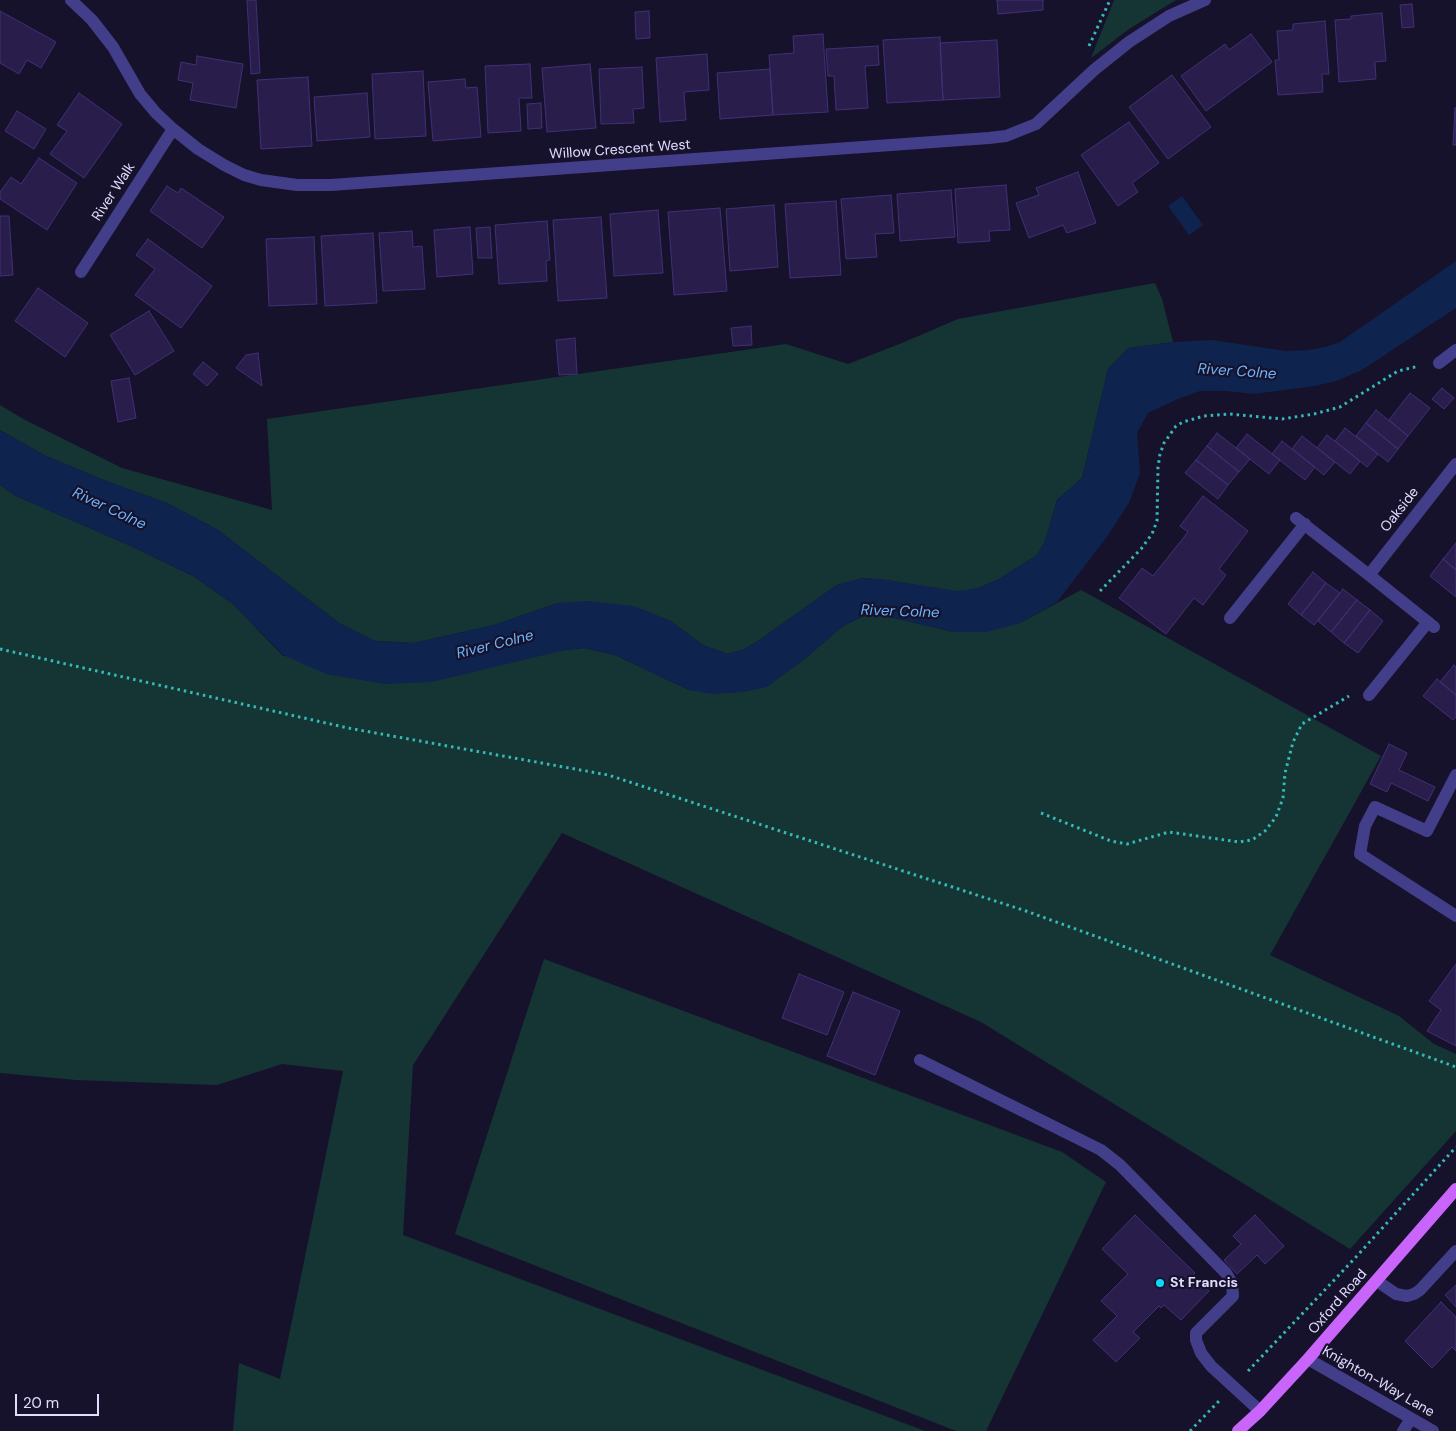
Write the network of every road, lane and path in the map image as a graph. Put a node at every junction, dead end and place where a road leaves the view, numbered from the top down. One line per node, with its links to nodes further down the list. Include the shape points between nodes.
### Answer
1 (72, 0): 3 (street, Willow Crescent West, via 113,47 140,94)
2 (1205, 0): 3 (street, Willow Crescent West, via 1169,16 1129,42 1036,124 1018,132 989,138 297,185 244,175)
3 (173, 129): 4 (street, River Walk)
4 (80, 272)
5 (1456, 350): 6 (street)
6 (1439, 363): 9 (path, via 1398,371 1340,407 1314,414 1282,419 1230,414 1197,418 1176,426 1160,454 1157,521 1152,534)
7 (1456, 464): 8 (street, Oakside)
8 (1368, 575): 10 (street, via 1300,521); 12 (street, via 1431,625)
9 (1100, 592)
10 (1230, 618)
11 (0, 649): 17 (path, via 348,728 608,775 1026,911)
12 (1369, 695): 14 (path, via 1356,693 1302,724 1291,750 1283,798 1276,817 1266,831 1252,840 1239,842 1169,832 1127,844 1111,841)
13 (1456, 775): 15 (street, via 1427,831 1375,807 1365,826 1360,854)
14 (1041, 813)
15 (1456, 916)
16 (920, 1060): 23 (street, via 1101,1150 1120,1165 1226,1273 1232,1283 1233,1296 1196,1334 1196,1340 1204,1358)
17 (1456, 1067)
18 (1456, 1147): 23 (path)
19 (1456, 1190): 21 (main road, Oxford Road)
20 (1456, 1251): 21 (street, via 1414,1294 1396,1294)
21 (1376, 1281): 22 (main road, Oxford Road)
22 (1308, 1359): 24 (main road, Oxford Road); 25 (street, Knighton-Way Lane)
23 (1234, 1386): 24 (street); 26 (path)
24 (1260, 1411): 27 (main road, Oxford Road)
25 (1411, 1419): 28 (street); 29 (street, Knighton-Way Lane)
26 (1190, 1431)
27 (1238, 1431)
28 (1403, 1431)
29 (1433, 1431)

